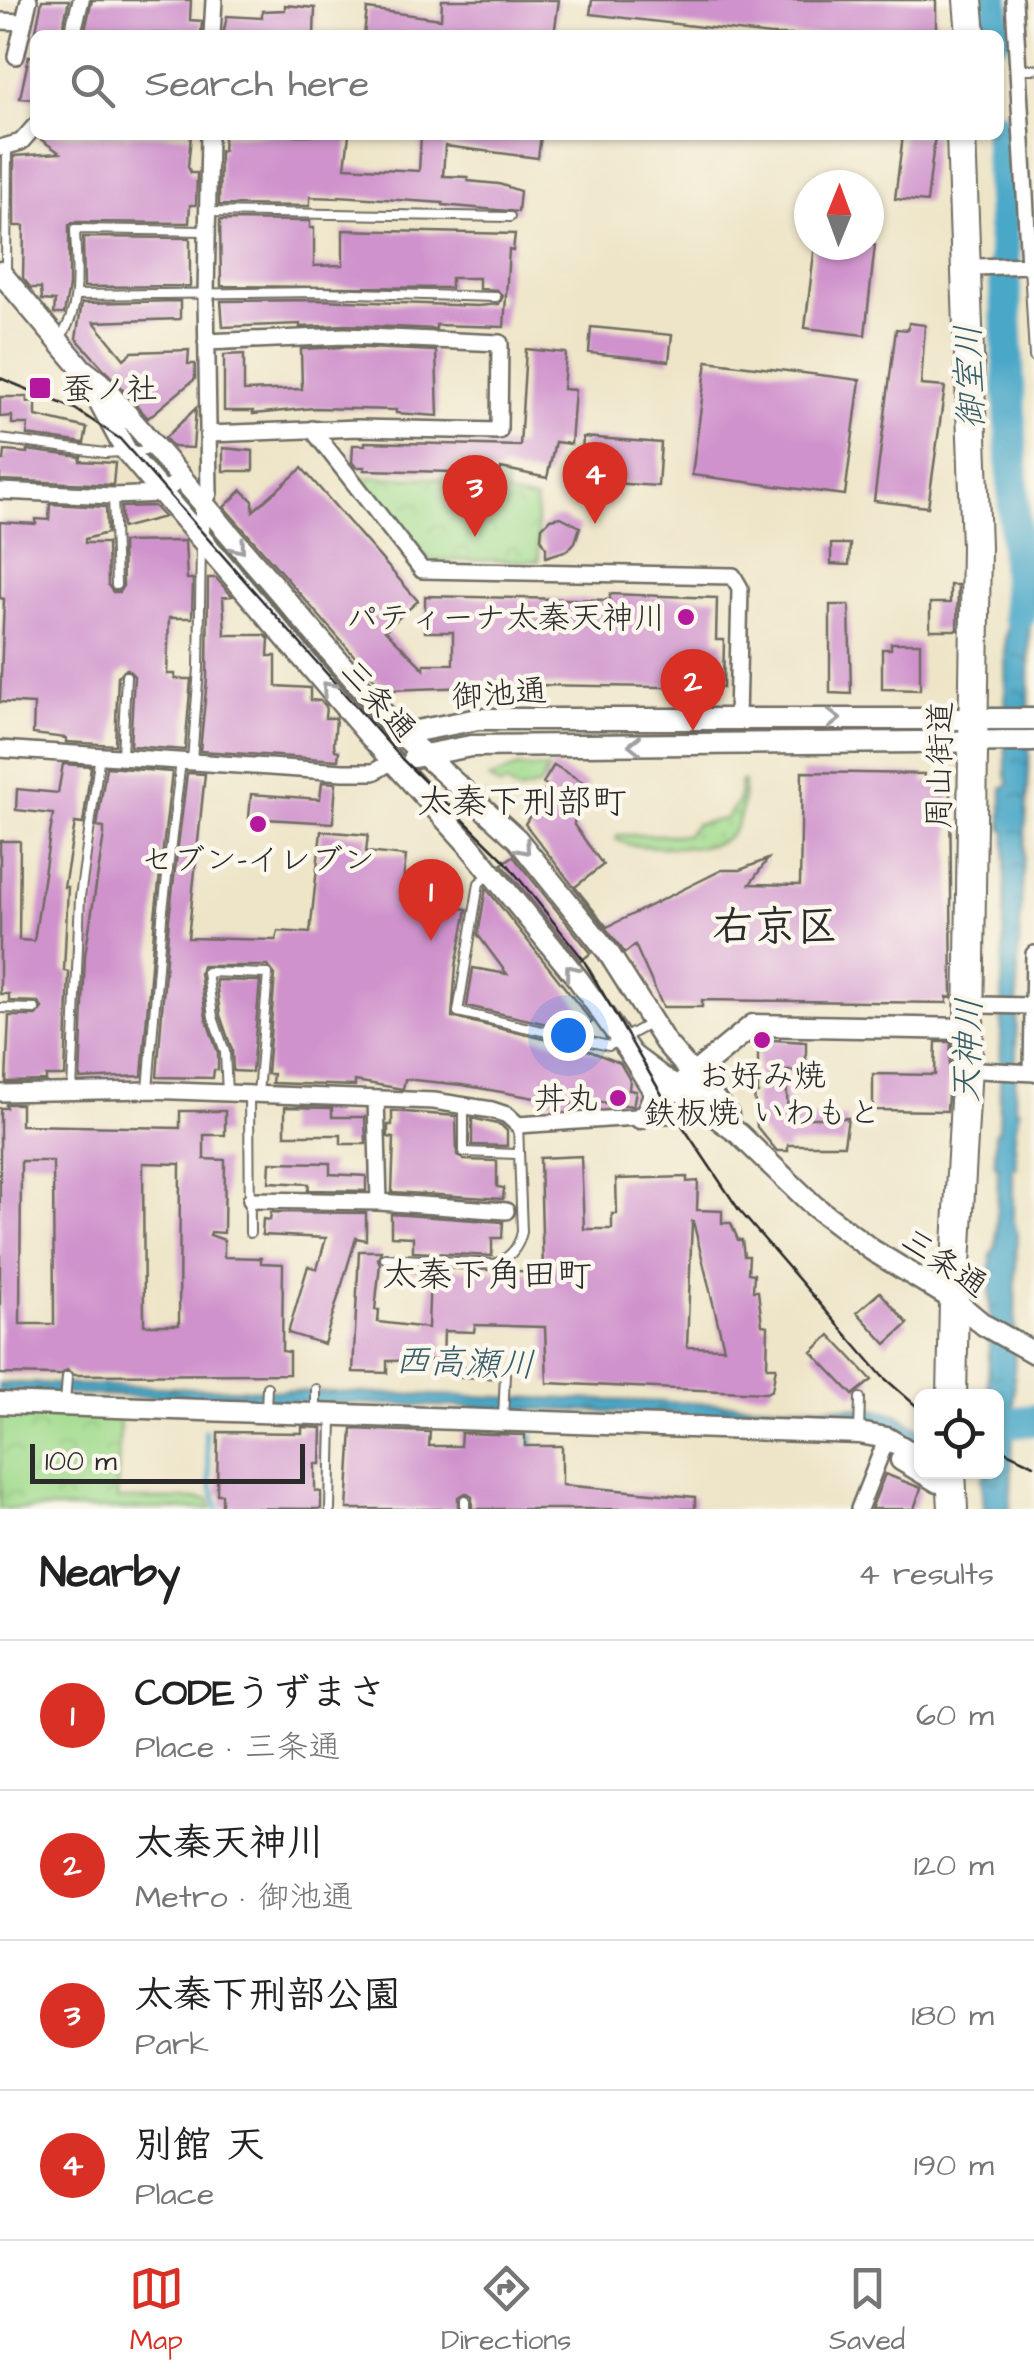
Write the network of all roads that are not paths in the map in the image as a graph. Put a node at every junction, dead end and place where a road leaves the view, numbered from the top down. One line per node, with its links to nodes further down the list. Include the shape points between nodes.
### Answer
1 (29, 0): 8 (street)
2 (81, 0): 9 (street)
3 (214, 0): 10 (street)
4 (953, 0): 11 (highway)
5 (968, 0): 12 (highway)
6 (1014, 0): 14 (street)
7 (0, 21): 8 (street)
8 (23, 22): 13 (street)
9 (73, 30)
10 (212, 30)
11 (956, 30)
12 (971, 30)
13 (16, 56)
14 (1026, 69): 16 (street)
15 (30, 132): 20 (street)
16 (1028, 139): 23 (street)
17 (208, 140): 21 (street)
18 (960, 140): 50 (highway, 周山街道)
19 (973, 140): 26 (highway, 周山街道)
20 (4, 147): 27 (lane)
21 (207, 212): 22 (lane); 24 (street)
22 (510, 217)
23 (1031, 229): 25 (street)
24 (207, 231): 28 (lane, via 76,229); 29 (street)
25 (1030, 265): 26 (street); 33 (lane)
26 (983, 267): 50 (highway, 周山街道)
27 (3, 276): 31 (street, 三条通)
28 (76, 295): 29 (lane); 31 (lane)
29 (206, 296): 30 (lane); 32 (street)
30 (496, 297)
31 (58, 340): 34 (street, 三条通)
32 (206, 342): 35 (street, via 345,336 500,342 498,431); 36 (street)
33 (1034, 357)
34 (82, 369): 38 (street, 三条通); 39 (street, 三条通)
35 (312, 429): 36 (street); 48 (street, via 422,570 733,576 740,588)
36 (208, 434): 44 (street)
37 (0, 439): 39 (lane)
38 (156, 450): 39 (lane); 40 (street, 三条通)
39 (126, 452): 42 (street, 三条通)
40 (180, 480): 42 (street); 44 (street, 三条通)
41 (0, 491): 43 (street)
42 (160, 494): 43 (street); 45 (street, 三条通)
43 (113, 496): 46 (lane)
44 (203, 506): 45 (street); 51 (street, 三条通, one-way to 51)
45 (201, 539): 57 (lane, via 199,668); 58 (street, 三条通, one-way to 45)
46 (116, 585)
47 (126, 676): 55 (lane)
48 (737, 719): 50 (street, 御池通, one-way to 50); 51 (street, 御池通, via 478,720)
49 (1034, 719): 50 (street, 御池通)
50 (986, 731): 52 (street, 御池通); 56 (street, 御池通, one-way to 56, via 471,746); 64 (highway, 周山街道)
51 (400, 734): 56 (street, 三条通); 58 (street)
52 (1034, 741)
53 (0, 749): 54 (street)
54 (100, 754): 55 (street); 71 (lane, via 80,896)
55 (122, 755): 57 (street)
56 (422, 756): 58 (street, 御池通); 65 (street, 三条通, one-way to 65, via 518,839 608,952)
57 (187, 760): 58 (street, via 343,772 374,772); 70 (lane, via 162,918)
58 (392, 762): 59 (street, 三条通)
59 (492, 872): 66 (street, 三条通, one-way to 59); 66 (lane, via 479,883 458,1012 609,1046)
60 (1034, 954): 61 (street)
61 (1031, 1006): 64 (street); 68 (street)
62 (0, 1008): 63 (lane)
63 (34, 1009)
64 (980, 1013): 67 (highway, 周山街道); 69 (street, via 753,1025); 87 (highway, 周山街道)
65 (651, 1023): 66 (lane); 69 (street, 三条通)
66 (620, 1040): 69 (street, 三条通, via 632,1055); 78 (street, via 652,1093)
67 (983, 1070): 68 (street); 87 (highway, 周山街道)
68 (1030, 1072)
69 (684, 1082): 77 (street, 三条通); 78 (street); 80 (street, 三条通, via 728,1116)
70 (148, 1090): 71 (street); 73 (street)
71 (72, 1092): 72 (street)
72 (0, 1093)
73 (226, 1094): 74 (street); 74 (lane, via 225,1052 207,972 268,974)
74 (253, 1095): 75 (street); 82 (lane)
75 (376, 1099): 76 (street); 83 (street)
76 (464, 1106): 79 (street, via 492,1110); 81 (lane, via 464,1152)
77 (710, 1112): 78 (street); 80 (street, 三条通)
78 (640, 1118): 79 (street)
79 (518, 1124): 81 (lane)
80 (739, 1134): 87 (street, 三条通, via 814,1206)
81 (518, 1154): 86 (lane, via 522,1232 508,1258 494,1264)
82 (252, 1200): 83 (street); 85 (lane)
83 (379, 1202): 84 (street)
84 (506, 1212)
85 (250, 1233)
86 (385, 1258)
87 (969, 1312): 88 (street, 三条通); 93 (highway, 周山街道); 94 (highway, 周山街道)
88 (1027, 1350)
89 (455, 1372): 100 (lane, via 505,1374)
90 (67, 1377): 95 (lane)
91 (267, 1388): 98 (lane)
92 (316, 1389): 99 (lane)
93 (953, 1389)
94 (966, 1389)
95 (66, 1400): 97 (street); 98 (street)
96 (860, 1401): 101 (lane)
97 (0, 1402)
98 (266, 1405): 99 (street)
99 (321, 1409): 100 (street); 106 (lane)
100 (503, 1414): 102 (street)
101 (859, 1427): 102 (street); 103 (street)
102 (819, 1430): 103 (street)
103 (884, 1445): 104 (street); 105 (street, via 938,1482); 107 (street)
104 (914, 1456)
105 (956, 1485)
106 (330, 1509)
107 (859, 1509)

